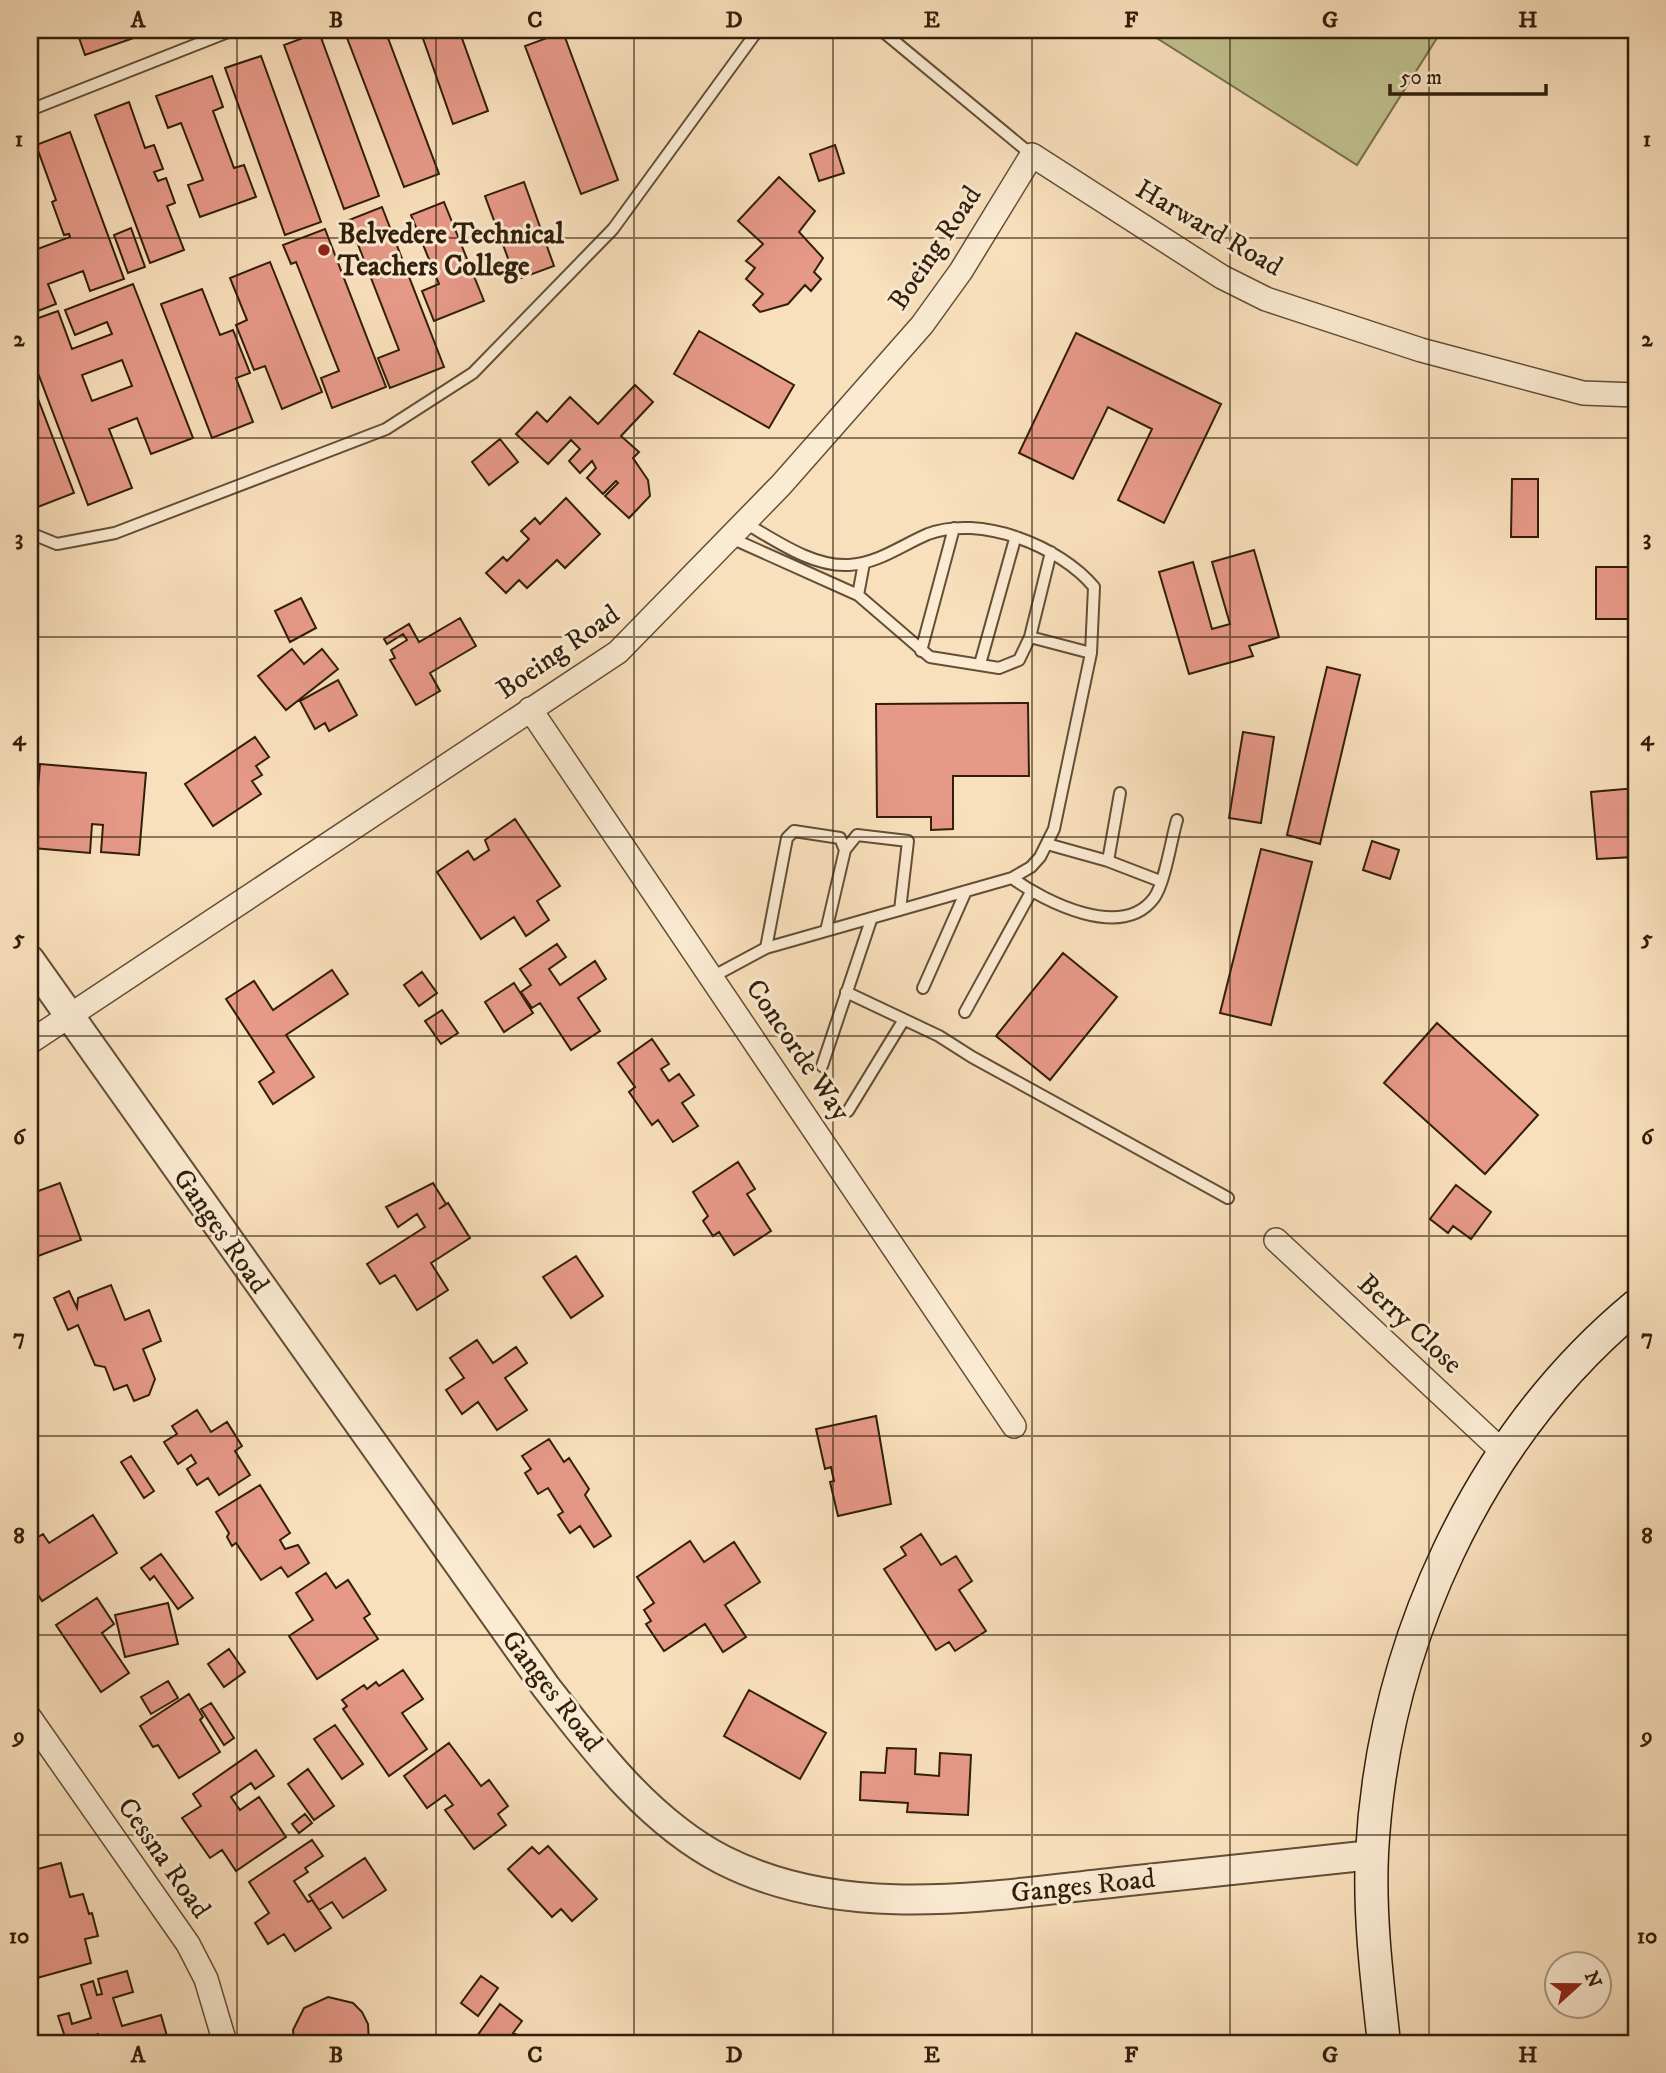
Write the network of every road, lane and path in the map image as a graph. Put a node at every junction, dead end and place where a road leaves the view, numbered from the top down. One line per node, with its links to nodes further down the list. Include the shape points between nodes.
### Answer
1 (233, 30): 4 (lane)
2 (758, 30): 9 (lane, via 613,229 473,373 386,429 115,533 57,544)
3 (881, 30): 5 (lane, Harward Road)
4 (30, 110)
5 (1032, 155): 6 (street, Harward Road, via 1222,277 1266,299 1408,346 1583,393); 8 (street, Boeing Road, via 922,325)
6 (1636, 395)
7 (954, 528): 10 (lane, via 978,526); 12 (lane); 15 (lane)
8 (738, 530): 12 (lane, via 803,555 846,565); 13 (lane); 18 (street, Boeing Road, via 618,652)
9 (30, 533)
10 (1015, 539): 11 (lane); 17 (lane)
11 (1051, 552): 14 (lane); 16 (lane, via 1082,572 1094,587)
12 (864, 563): 13 (lane)
13 (858, 594): 15 (lane)
14 (1030, 637): 16 (lane); 17 (lane, via 1012,665)
15 (921, 652): 17 (lane)
16 (1091, 653): 21 (lane, via 1058,813)
17 (980, 664)
18 (530, 709): 33 (street, Concorde Way); 37 (street, Boeing Road)
19 (1120, 793): 23 (lane)
20 (1177, 820): 25 (lane)
21 (1047, 844): 23 (lane); 24 (lane, via 1031,867)
22 (845, 850): 28 (lane, via 857,835 908,841); 30 (lane); 31 (lane, via 839,838 790,833)
23 (1108, 861): 25 (lane)
24 (1012, 877): 26 (lane); 27 (lane)
25 (1160, 881): 27 (lane, via 1155,897 1139,912 1121,918 1079,912)
26 (966, 891): 28 (lane); 34 (lane)
27 (1031, 892): 36 (lane)
28 (900, 910): 29 (lane)
29 (871, 920): 30 (lane); 35 (lane)
30 (826, 931): 31 (lane)
31 (765, 948): 33 (lane)
32 (30, 960): 37 (street, Ganges Road)
33 (712, 977): 45 (street, Concorde Way)
34 (923, 988)
35 (846, 992): 38 (lane); 40 (lane)
36 (965, 1012)
37 (67, 1015): 39 (street, Boeing Road); 48 (street, Ganges Road, via 545,1687 589,1743 676,1830 722,1859 765,1877 806,1889 890,1900 988,1896)
38 (903, 1021): 41 (lane); 42 (lane, via 939,1036)
39 (30, 1042)
40 (822, 1066)
41 (848, 1111)
42 (1228, 1198)
43 (1276, 1240): 46 (street, Berry Close)
44 (1636, 1306): 46 (main road, via 1582,1356)
45 (1014, 1426)
46 (1503, 1452): 48 (main road, via 1434,1583 1399,1681 1377,1791)
47 (30, 1718): 49 (street, Cessna Road, via 188,1944 206,1979)
48 (1372, 1855): 50 (main road, via 1372,1920)
49 (225, 2043)
50 (1384, 2043)

